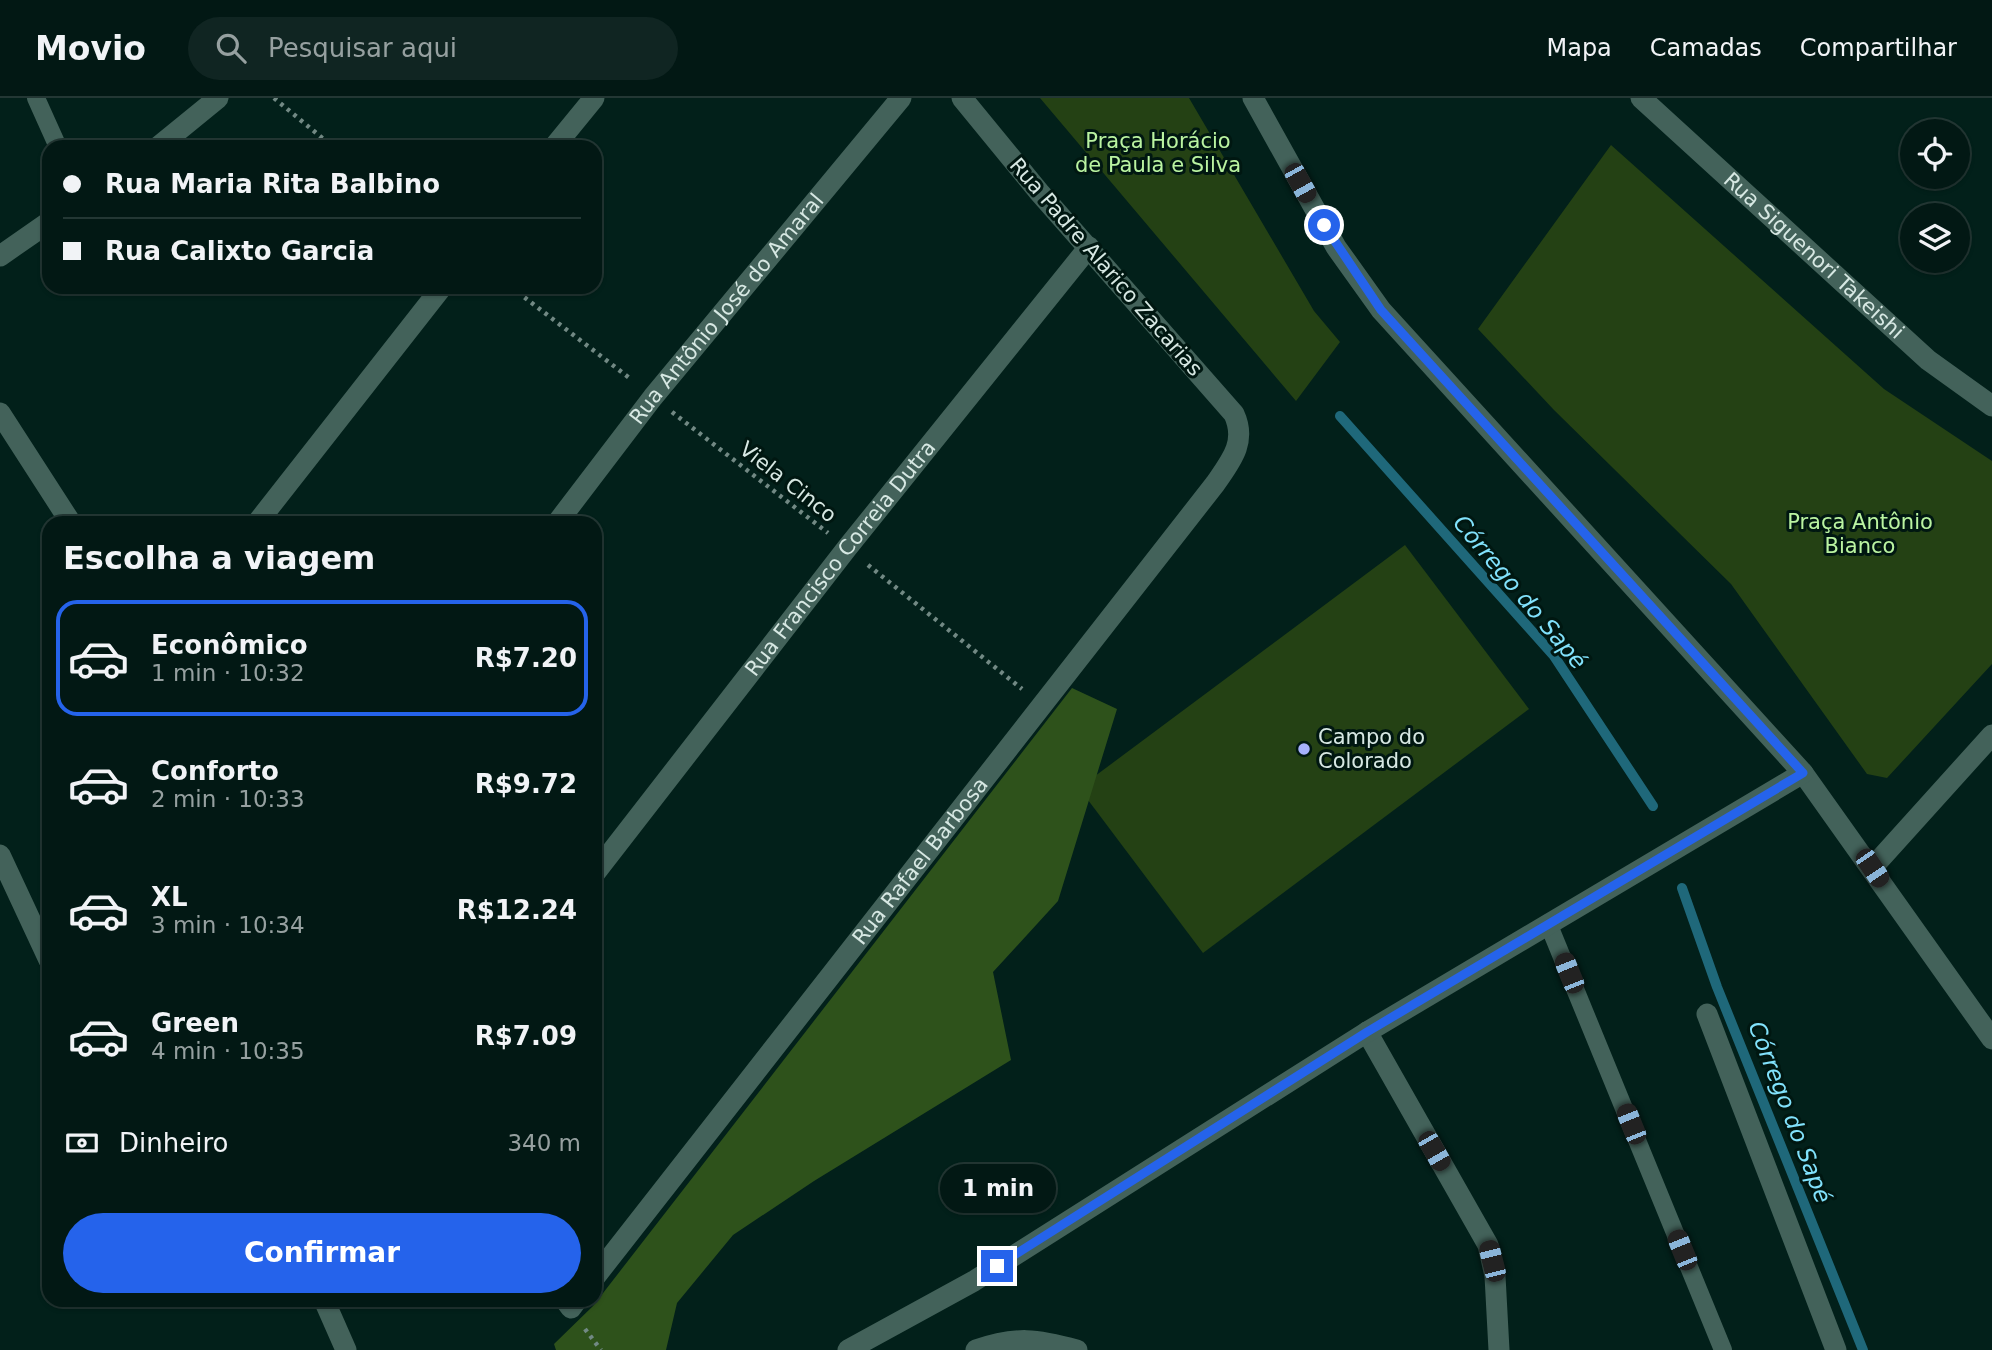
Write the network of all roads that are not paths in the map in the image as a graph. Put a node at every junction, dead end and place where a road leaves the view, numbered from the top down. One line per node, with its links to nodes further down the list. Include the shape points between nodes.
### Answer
1 (36, 98): 8 (lane)
2 (218, 98): 9 (street)
3 (594, 98): 10 (street)
4 (901, 98): 20 (street, Rua Antônio José do Amaral, via 653,397)
5 (962, 98): 12 (street, Rua Padre Alarico Zacarias)
6 (1253, 98): 22 (street, via 1336,247 1381,310)
7 (1641, 98): 15 (street, Rua Siguenori Takeishi, via 1928,359)
8 (55, 140)
9 (167, 140)
10 (560, 140)
11 (42, 227): 13 (street)
12 (1089, 247): 17 (street, Rua Padre Alarico Zacarias, via 1234,414); 24 (street, Rua Francisco Correia Dutra)
13 (0, 256)
14 (437, 294): 19 (street)
15 (1992, 406)
16 (0, 413): 18 (street)
17 (1241, 440): 31 (street, Rua Rafael Barbosa, via 1215,484)
18 (66, 516)
19 (262, 516)
20 (562, 516)
21 (1992, 735): 25 (street)
22 (1803, 773): 25 (street); 26 (street)
23 (0, 855): 27 (street)
24 (602, 864)
25 (1872, 868): 30 (street)
26 (1548, 923): 29 (street); 38 (lane)
27 (42, 945)
28 (1707, 1014): 39 (street)
29 (1367, 1032): 34 (street, via 974,1281); 37 (street, via 1488,1245 1495,1276)
30 (1992, 1039)
31 (602, 1268)
32 (327, 1307): 33 (street)
33 (346, 1350)
34 (848, 1350)
35 (976, 1350): 36 (street, via 1038,1339)
36 (1077, 1350)
37 (1499, 1350)
38 (1723, 1350)
39 (1836, 1350)

